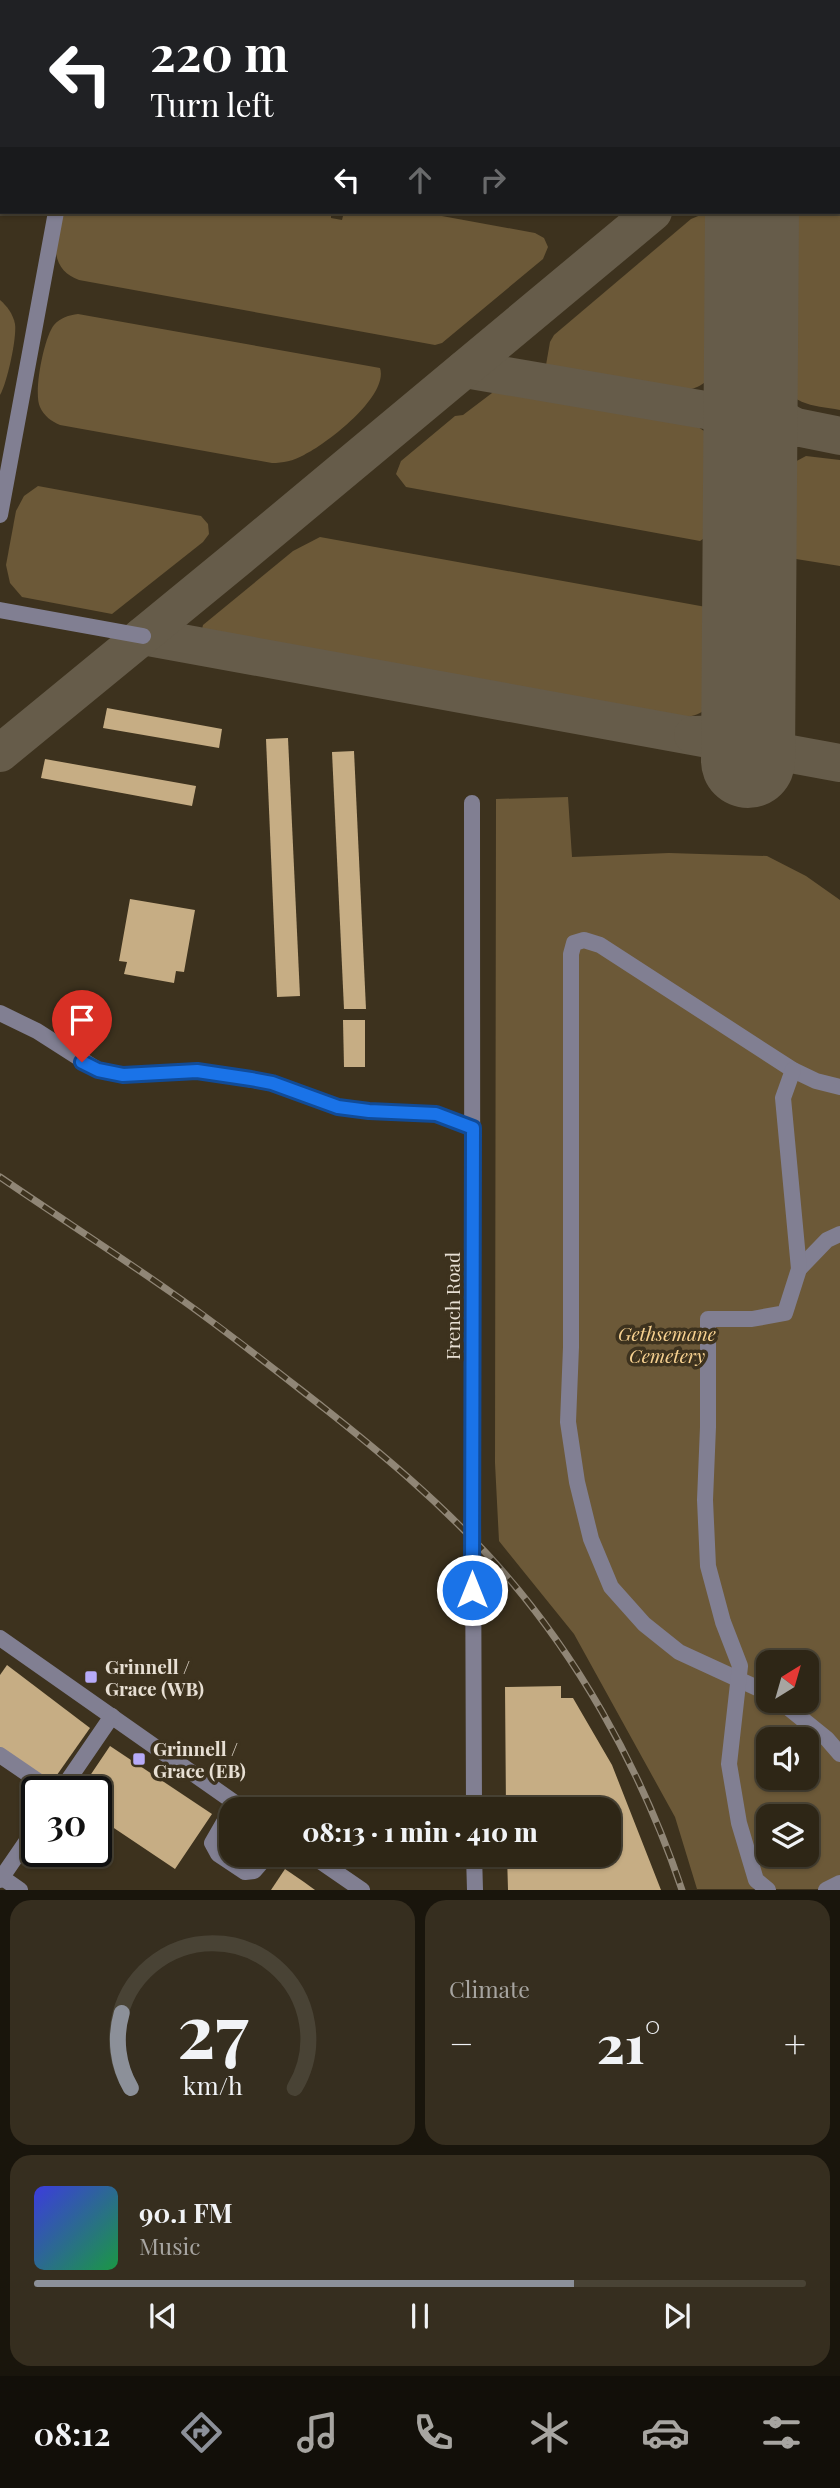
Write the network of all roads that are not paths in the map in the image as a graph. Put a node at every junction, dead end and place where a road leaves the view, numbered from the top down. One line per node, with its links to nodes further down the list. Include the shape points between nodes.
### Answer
1 (56, 214): 2 (street)
2 (0, 515)
3 (0, 610): 4 (street)
4 (143, 636)
5 (472, 803): 9 (street, French Road)
6 (0, 1013): 9 (street, via 98,1070 123,1075 197,1071 231,1076 272,1083 338,1107 436,1114)
7 (793, 1070): 8 (street); 11 (street, via 783,1098); 13 (street, via 600,946 584,940 574,943 569,1422 577,1482 591,1539 611,1587 679,1652)
8 (840, 1087)
9 (473, 1128): 22 (street, French Road)
10 (840, 1234): 11 (street, via 827,1240)
11 (799, 1269): 13 (street, via 785,1313 708,1319 708,1566 740,1666)
12 (0, 1638): 16 (street)
13 (738, 1679): 14 (street); 35 (street, via 729,1764 739,1823 756,1880)
14 (756, 1687)
15 (795, 1713): 17 (street)
16 (112, 1716): 20 (street); 21 (street)
17 (840, 1754)
18 (0, 1755): 19 (street)
19 (31, 1776)
20 (71, 1776)
21 (227, 1797)
22 (474, 1797)
23 (219, 1834): 25 (street, via 212,1843)
24 (21, 1849): 30 (street)
25 (219, 1855)
26 (238, 1867): 27 (street, via 246,1872)
27 (258, 1867)
28 (330, 1867): 33 (street)
29 (474, 1867): 34 (street)
30 (1, 1878): 32 (street)
31 (840, 1883): 36 (street)
32 (20, 1889)
33 (362, 1889)
34 (475, 1889)
35 (768, 1889)
36 (826, 1889)

